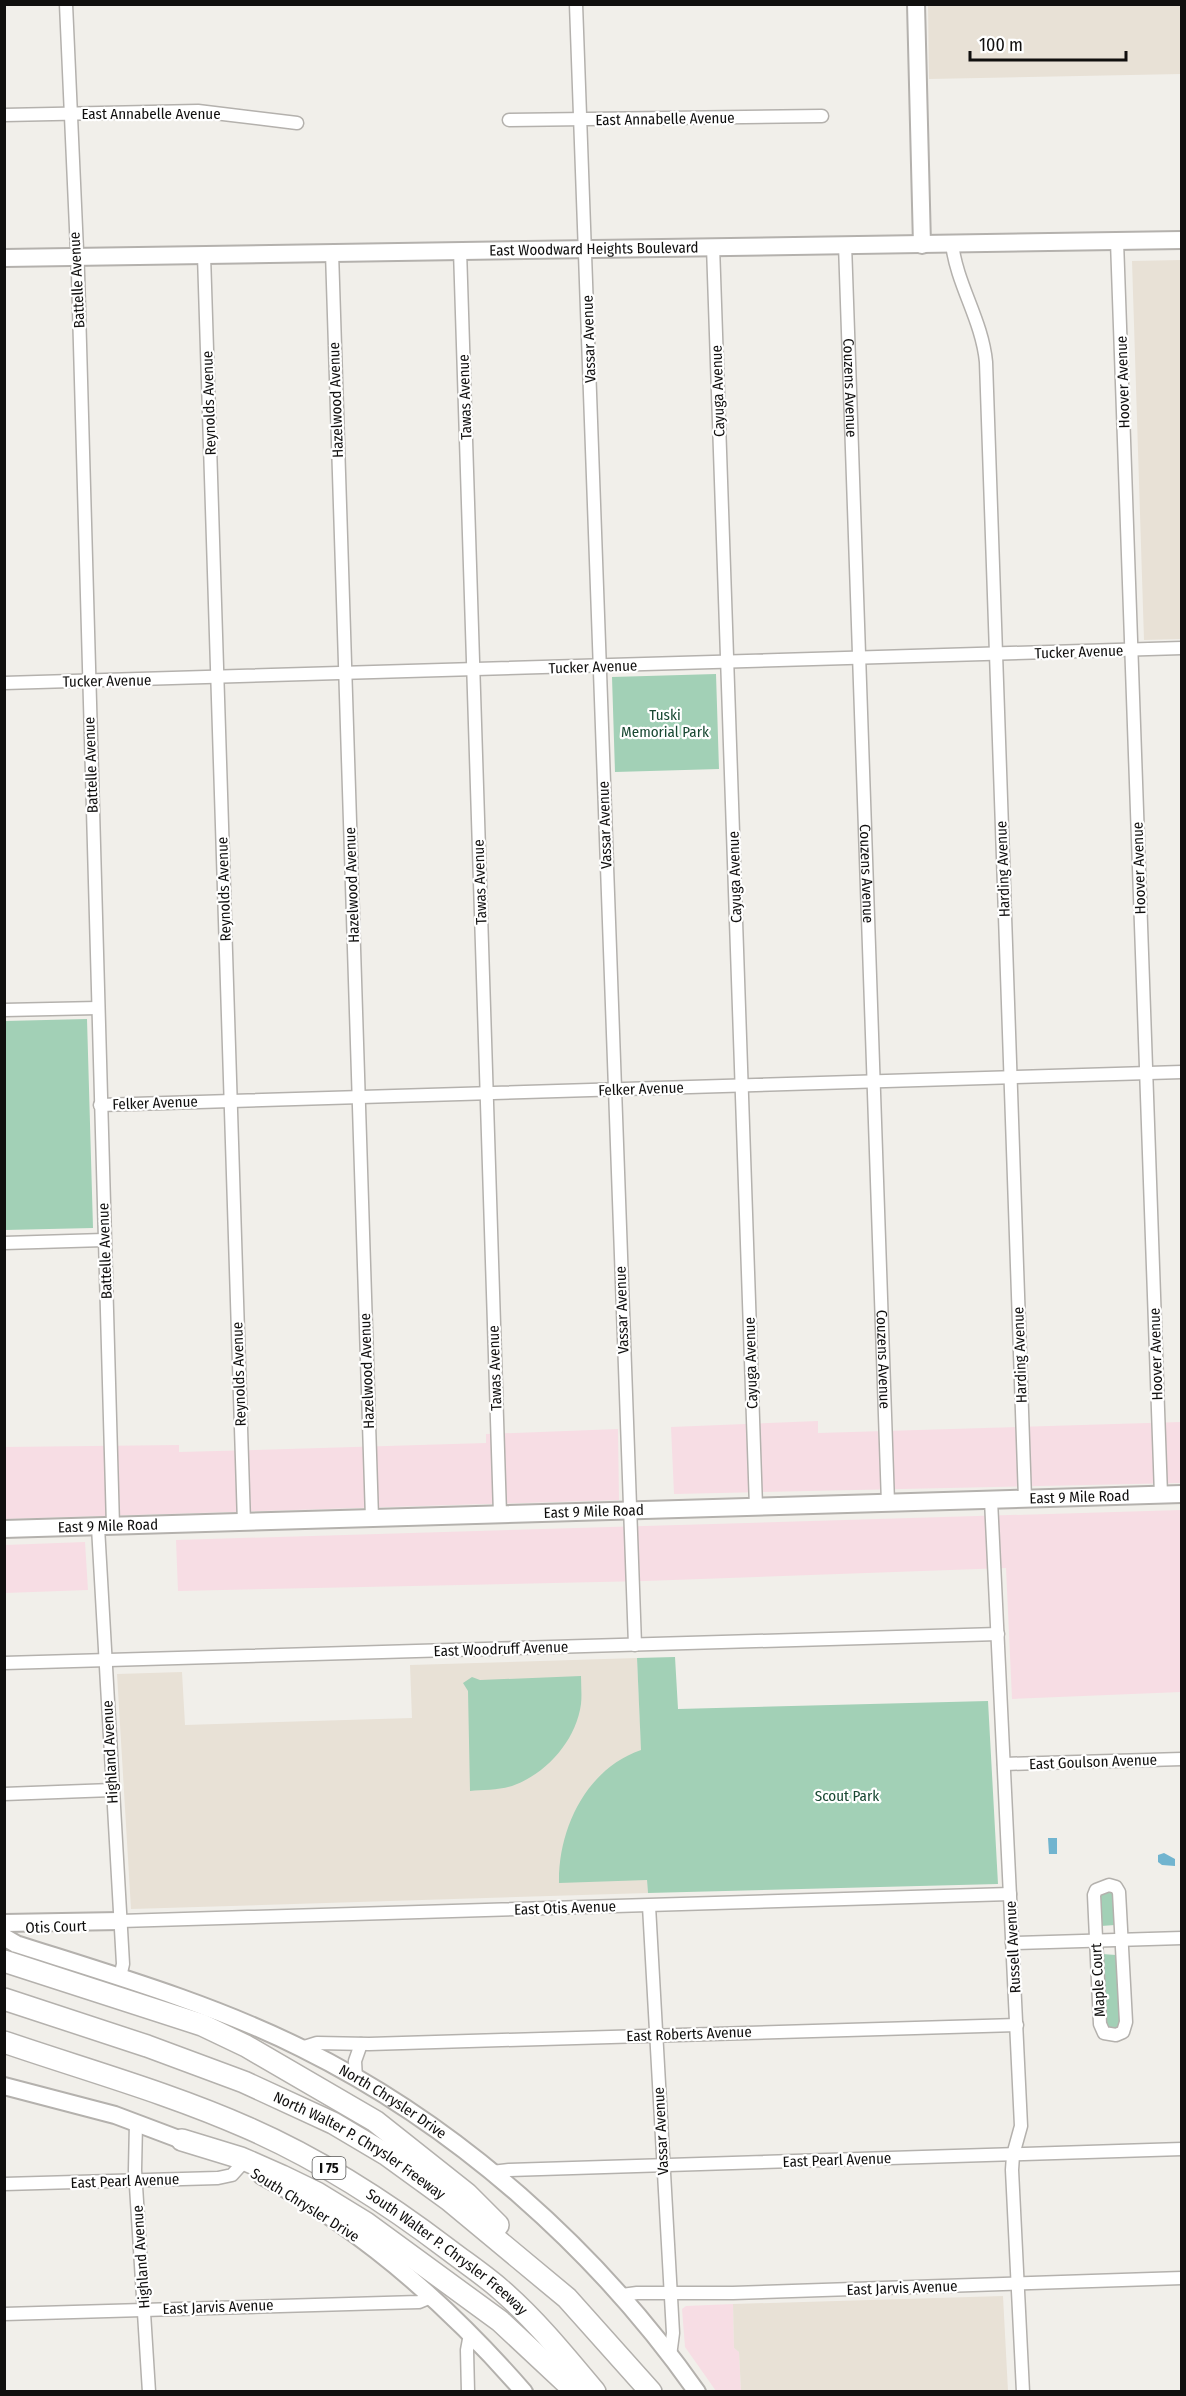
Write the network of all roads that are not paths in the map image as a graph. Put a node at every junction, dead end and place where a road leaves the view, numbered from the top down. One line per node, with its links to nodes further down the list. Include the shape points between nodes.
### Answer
1 (66, 4): 4 (street, Battelle Avenue)
2 (576, 4): 8 (street, Vassar Avenue)
3 (916, 4): 13 (main road)
4 (71, 113): 5 (street, East Annabelle Avenue); 9 (street, East Annabelle Avenue, via 198,111); 20 (street, Battelle Avenue)
5 (4, 115)
6 (822, 116): 8 (street, East Annabelle Avenue)
7 (509, 120): 8 (street, East Annabelle Avenue)
8 (580, 121): 16 (street, Vassar Avenue)
9 (297, 123)
10 (1182, 240): 11 (main road, East Woodward Heights Boulevard)
11 (1117, 241): 14 (main road, East Woodward Heights Boulevard); 23 (street, Hoover Avenue)
12 (845, 244): 13 (main road, East Woodward Heights Boulevard); 15 (main road, East Woodward Heights Boulevard); 25 (street, Couzens Avenue)
13 (922, 244): 14 (main road, East Woodward Heights Boulevard)
14 (952, 244): 24 (street, Harding Avenue, via 985,353)
15 (712, 246): 16 (main road, East Woodward Heights Boulevard); 26 (street, Cayuga Avenue)
16 (585, 249): 17 (main road, East Woodward Heights Boulevard); 27 (street, Vassar Avenue)
17 (460, 250): 18 (main road, East Woodward Heights Boulevard); 28 (street, Tawas Avenue)
18 (332, 252): 19 (main road, East Woodward Heights Boulevard); 29 (street, Hazelwood Avenue)
19 (204, 255): 20 (main road, East Woodward Heights Boulevard); 30 (street, Reynolds Avenue)
20 (77, 257): 21 (main road, East Woodward Heights Boulevard); 31 (street, Battelle Avenue)
21 (4, 258)
22 (1182, 648): 23 (street, Tucker Avenue)
23 (1132, 650): 24 (street, Tucker Avenue); 36 (street, Hoover Avenue)
24 (995, 654): 25 (street, Tucker Avenue); 37 (street, Harding Avenue)
25 (859, 658): 26 (street, Tucker Avenue); 38 (street, Couzens Avenue)
26 (727, 662): 27 (street, Tucker Avenue); 39 (street, Cayuga Avenue)
27 (600, 666): 28 (street, Tucker Avenue); 40 (street, Vassar Avenue)
28 (473, 670): 29 (street, Tucker Avenue); 41 (street, Tawas Avenue)
29 (345, 674): 30 (street, Tucker Avenue); 42 (street, Hazelwood Avenue)
30 (217, 678): 31 (street, Tucker Avenue); 43 (street, Reynolds Avenue)
31 (89, 681): 32 (street, Tucker Avenue); 33 (street, Battelle Avenue)
32 (4, 683)
33 (98, 1008): 34 (street); 44 (street, Battelle Avenue)
34 (4, 1010)
35 (1182, 1072): 36 (street, Felker Avenue)
36 (1146, 1073): 37 (street, Felker Avenue); 48 (street, Hoover Avenue)
37 (1010, 1078): 38 (street, Felker Avenue); 49 (street, Harding Avenue)
38 (873, 1082): 39 (street, Felker Avenue); 51 (street, Couzens Avenue)
39 (742, 1086): 40 (street, Felker Avenue); 52 (street, Cayuga Avenue)
40 (614, 1090): 41 (street, Felker Avenue); 53 (street, Vassar Avenue)
41 (487, 1094): 42 (street, Felker Avenue); 54 (street, Tawas Avenue)
42 (358, 1098): 43 (street, Felker Avenue); 55 (street, Hazelwood Avenue)
43 (231, 1101): 44 (street, Felker Avenue); 56 (street, Reynolds Avenue)
44 (100, 1105): 45 (street, Battelle Avenue)
45 (104, 1240): 46 (street); 57 (street, Battelle Avenue)
46 (4, 1243)
47 (1182, 1494): 48 (main road, East 9 Mile Road)
48 (1161, 1495): 49 (main road, East 9 Mile Road)
49 (1025, 1499): 50 (main road, East 9 Mile Road)
50 (991, 1500): 51 (main road, East 9 Mile Road); 59 (street, Russell Avenue)
51 (888, 1503): 52 (main road, East 9 Mile Road)
52 (756, 1507): 53 (main road, East 9 Mile Road)
53 (630, 1511): 54 (main road, East 9 Mile Road); 60 (street, Vassar Avenue)
54 (500, 1514): 55 (main road, East 9 Mile Road)
55 (372, 1518): 56 (main road, East 9 Mile Road)
56 (244, 1523): 57 (main road, East 9 Mile Road)
57 (105, 1526): 58 (main road, East 9 Mile Road); 61 (street, Highland Avenue)
58 (4, 1529)
59 (998, 1634): 60 (street, East Woodruff Avenue); 64 (street, Russell Avenue)
60 (635, 1645): 61 (street, East Woodruff Avenue)
61 (104, 1660): 62 (street, East Woodruff Avenue); 65 (street, Highland Avenue)
62 (4, 1663)
63 (1182, 1759): 64 (street, East Goulson Avenue)
64 (1004, 1764): 67 (street, Russell Avenue)
65 (112, 1790): 66 (street); 69 (street, Highland Avenue)
66 (4, 1794)
67 (1010, 1894): 68 (street, East Otis Avenue); 74 (street, Russell Avenue)
68 (649, 1905): 69 (street, East Otis Avenue); 79 (street, Vassar Avenue)
69 (120, 1921): 70 (main road); 75 (street, Otis Court, via 110,1925 11,1929); 76 (street, Highland Avenue)
70 (4, 1923)
71 (1182, 1938): 72 (street)
72 (1122, 1940): 73 (street); 73 (street, Maple Court, via 1119,1892 1109,1885 1096,1890 1094,1896); 73 (street, Maple Court, via 1126,2022 1124,2032 1116,2035 1104,2033 1100,2024)
73 (1096, 1941): 74 (street)
74 (1012, 1943): 78 (street, Russell Avenue)
75 (8, 1948): 76 (main road, North Chrysler Drive); 99 (highway, via 202,2025 375,2121 467,2194)
76 (120, 1977): 82 (main road, North Chrysler Drive, via 201,2004)
77 (4, 1999): 99 (highway, North Walter P. Chrysler Freeway, via 235,2079 333,2123 387,2155 449,2200)
78 (1017, 2025): 79 (street, East Roberts Avenue); 88 (street, Russell Avenue, via 1021,2126)
79 (656, 2035): 81 (street, East Roberts Avenue); 90 (street, Vassar Avenue)
80 (4, 2042): 108 (highway, South Walter P. Chrysler Freeway / I 75, via 213,2113 345,2177 500,2289 555,2343)
81 (361, 2044): 82 (street, East Roberts Avenue, via 317,2043); 83 (street, via 355,2061)
82 (301, 2048): 83 (main road, North Chrysler Drive)
83 (356, 2079): 91 (main road, North Chrysler Drive)
84 (4, 2086): 85 (main road, South Chrysler Drive)
85 (136, 2122): 86 (main road, South Chrysler Drive); 92 (street, Highland Avenue)
86 (182, 2140): 89 (main road, South Chrysler Drive); 107 (highway, via 241,2158 282,2176 366,2223 500,2321)
87 (1182, 2150): 88 (street, East Pearl Avenue)
88 (1013, 2155): 90 (street, East Pearl Avenue); 95 (street, Russell Avenue)
89 (240, 2165): 92 (street, East Pearl Avenue, via 232,2175 218,2178); 98 (main road, South Chrysler Drive, via 332,2220)
90 (663, 2165): 91 (street, East Pearl Avenue); 96 (street, Vassar Avenue)
91 (492, 2172): 97 (main road, North Chrysler Drive, via 539,2212)
92 (136, 2181): 93 (street, East Pearl Avenue); 100 (street, Highland Avenue)
93 (4, 2184)
94 (1182, 2278): 95 (street, East Jarvis Avenue)
95 (1018, 2284): 96 (street, East Jarvis Avenue); 111 (street, Russell Avenue)
96 (670, 2292): 97 (street, East Jarvis Avenue); 103 (street, Vassar Avenue)
97 (622, 2295): 103 (main road, North Chrysler Drive)
98 (431, 2297): 100 (street, East Jarvis Avenue, via 419,2302); 102 (main road, South Chrysler Drive)
99 (567, 2298): 109 (highway, North Walter P. Chrysler Freeway)
100 (144, 2310): 101 (street, East Jarvis Avenue); 104 (street, Highland Avenue)
101 (4, 2314)
102 (470, 2334): 105 (street, via 466,2350); 106 (main road, South Chrysler Drive)
103 (670, 2356): 110 (main road, North Chrysler Drive)
104 (149, 2391)
105 (468, 2391)
106 (524, 2391)
107 (576, 2391)
108 (595, 2391)
109 (651, 2391)
110 (697, 2391)
111 (1023, 2391)

